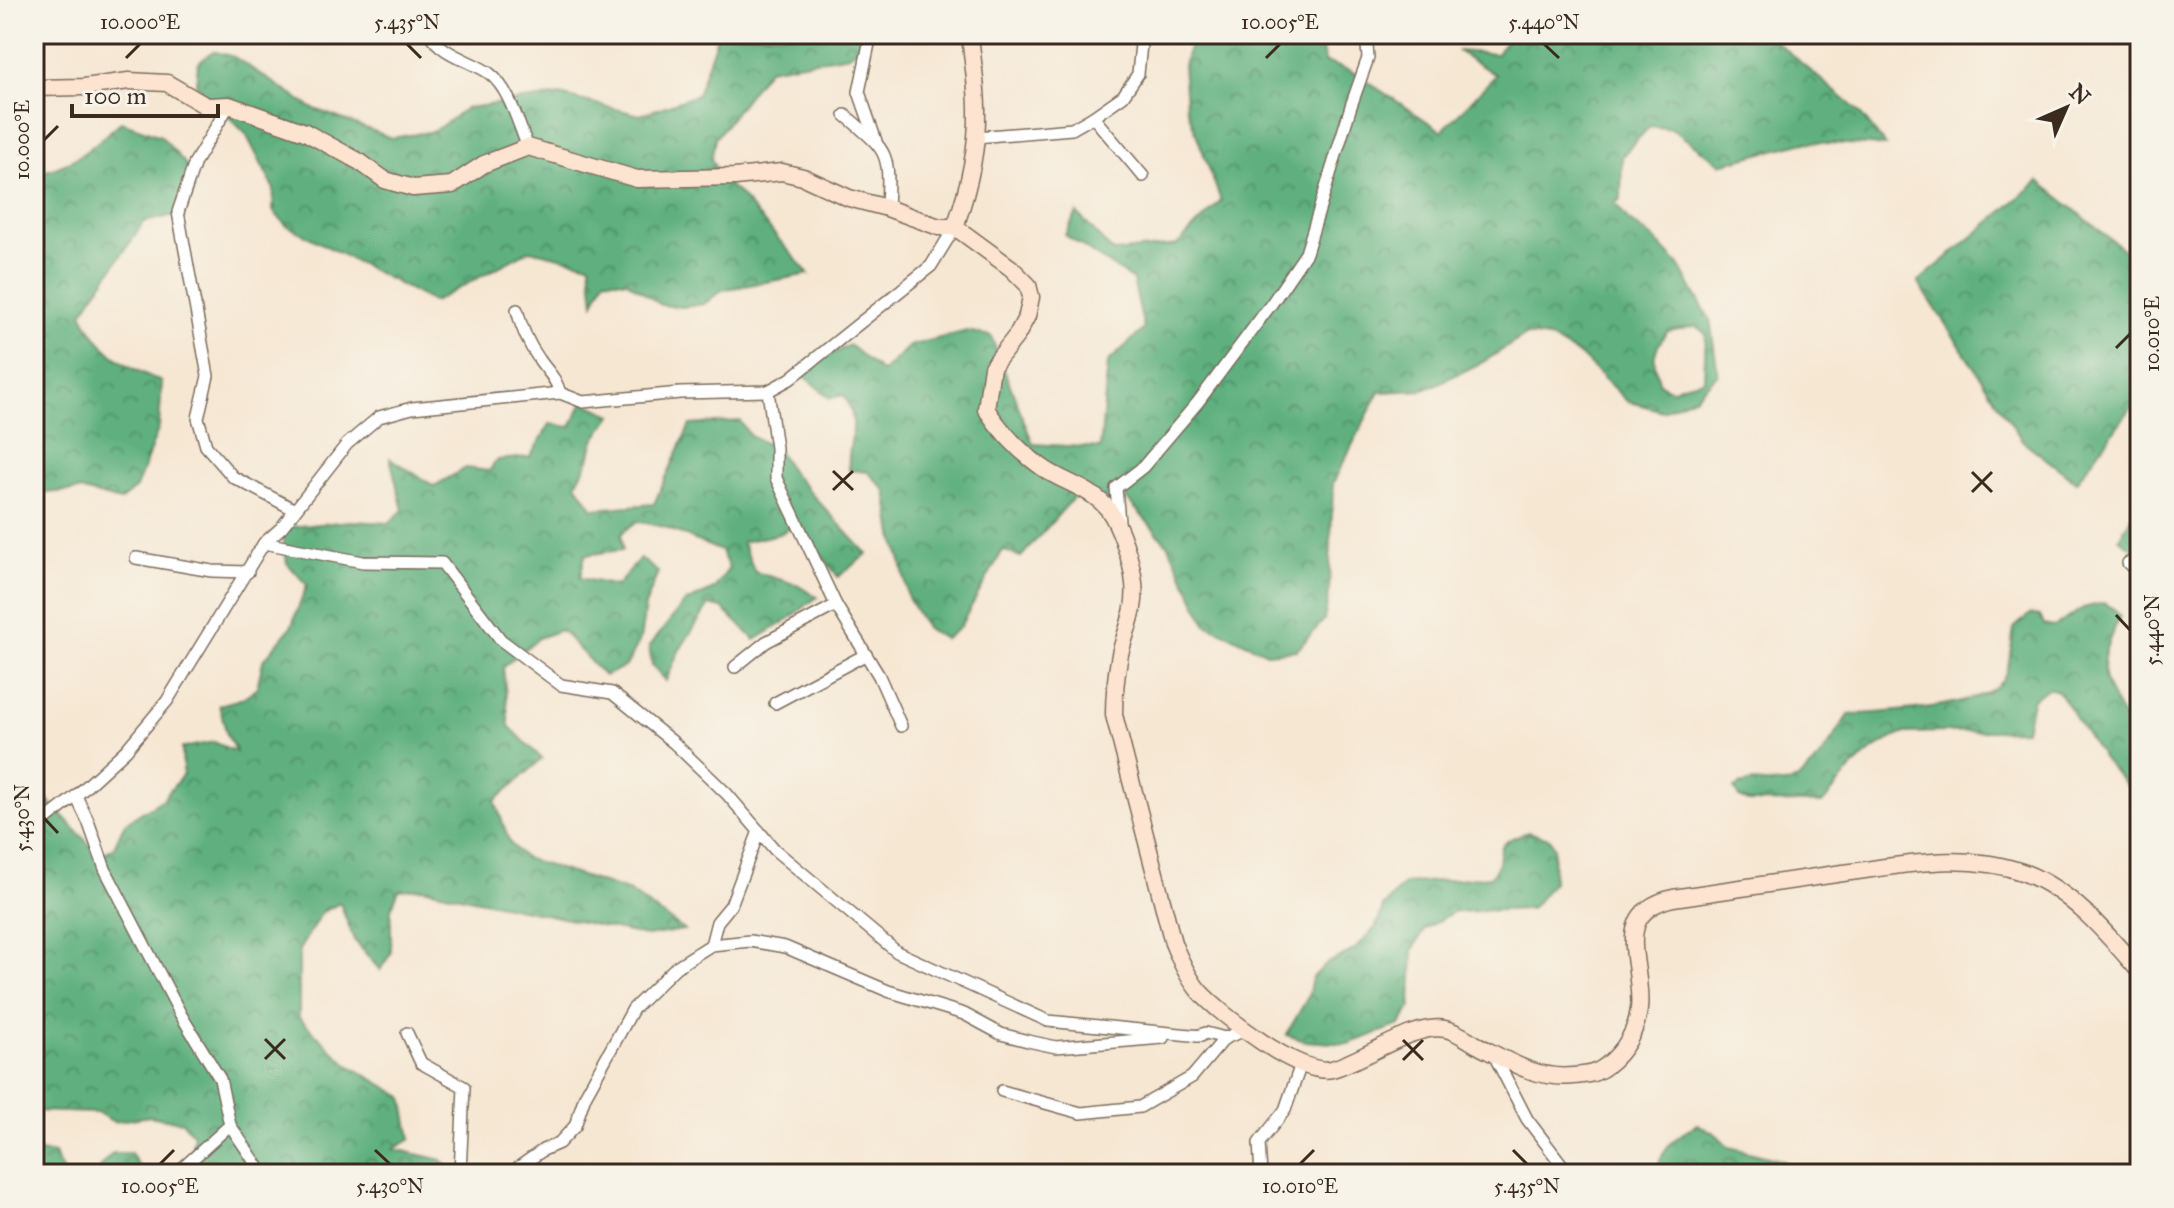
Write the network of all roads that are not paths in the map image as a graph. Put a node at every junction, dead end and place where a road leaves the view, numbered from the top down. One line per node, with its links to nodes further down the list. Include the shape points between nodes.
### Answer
1 (430, 34): 12 (street, via 446,50 490,74)
2 (871, 34): 11 (street, via 859,92)
3 (970, 34): 10 (street)
4 (1142, 34): 9 (street, via 1138,74 1123,96)
5 (1366, 34): 20 (street, via 1368,58 1306,253 1198,402 1143,467 1116,488)
6 (34, 88): 7 (street, via 167,83 206,106)
7 (229, 105): 12 (street, via 305,132 385,180 413,188 452,185 484,164); 19 (street, via 195,162 178,212 208,376 198,418 206,446 233,477)
8 (845, 115): 11 (street)
9 (1093, 117): 10 (street, via 1072,129); 13 (street)
10 (976, 137): 15 (street)
11 (876, 141): 14 (street, via 889,173)
12 (528, 147): 14 (street, via 637,179 782,172)
13 (1143, 176)
14 (887, 208): 15 (street, via 939,227)
15 (955, 227): 17 (street, via 931,266); 20 (street, via 1021,277 1031,297 1017,335 992,367 986,409 1019,449 1107,508)
16 (517, 310): 18 (street, via 521,328)
17 (768, 391): 18 (street, via 583,402); 26 (street, via 776,478)
18 (560, 393): 19 (street, via 412,408 379,417 347,444)
19 (295, 510): 21 (street)
20 (1120, 530): 36 (street, via 1134,583 1134,616 1115,687 1114,715 1124,762 1181,964 1207,999)
21 (264, 543): 24 (street); 33 (street, via 363,562 442,563 501,640 561,685 612,693 674,743)
22 (136, 558): 24 (street)
23 (2128, 563): 25 (street)
24 (248, 572): 31 (street, via 167,701 126,750)
25 (2140, 575)
26 (836, 605): 27 (street); 28 (street, via 766,642)
27 (865, 655): 29 (street); 30 (street)
28 (735, 667)
29 (775, 703)
30 (901, 726)
31 (76, 796): 32 (street); 43 (street, via 111,882 220,1079)
32 (34, 829)
33 (759, 831): 34 (street); 38 (street, via 897,952 1048,1021)
34 (711, 945): 38 (street, via 750,941 785,947 888,991 964,1014 1001,1034 1056,1047); 47 (street, via 676,967 633,1009 585,1096 575,1126 559,1143)
35 (2140, 972): 40 (street, via 2081,910 2025,873 1975,862 1918,862 1656,902 1640,916 1633,938 1638,1017 1628,1041 1608,1065 1594,1074 1552,1077)
36 (1246, 1030): 39 (street); 41 (street)
37 (407, 1033): 46 (street, via 421,1063 464,1087)
38 (1201, 1036): 39 (street)
39 (1225, 1038): 42 (street, via 1192,1077 1140,1107 1081,1113)
40 (1492, 1053): 41 (street, via 1448,1029 1432,1028 1334,1068); 49 (street, via 1527,1119)
41 (1301, 1064): 48 (street, via 1285,1110 1259,1143)
42 (1002, 1091)
43 (230, 1125): 44 (street); 45 (street)
44 (176, 1174)
45 (263, 1174)
46 (460, 1174)
47 (509, 1174)
48 (1261, 1174)
49 (1569, 1174)

